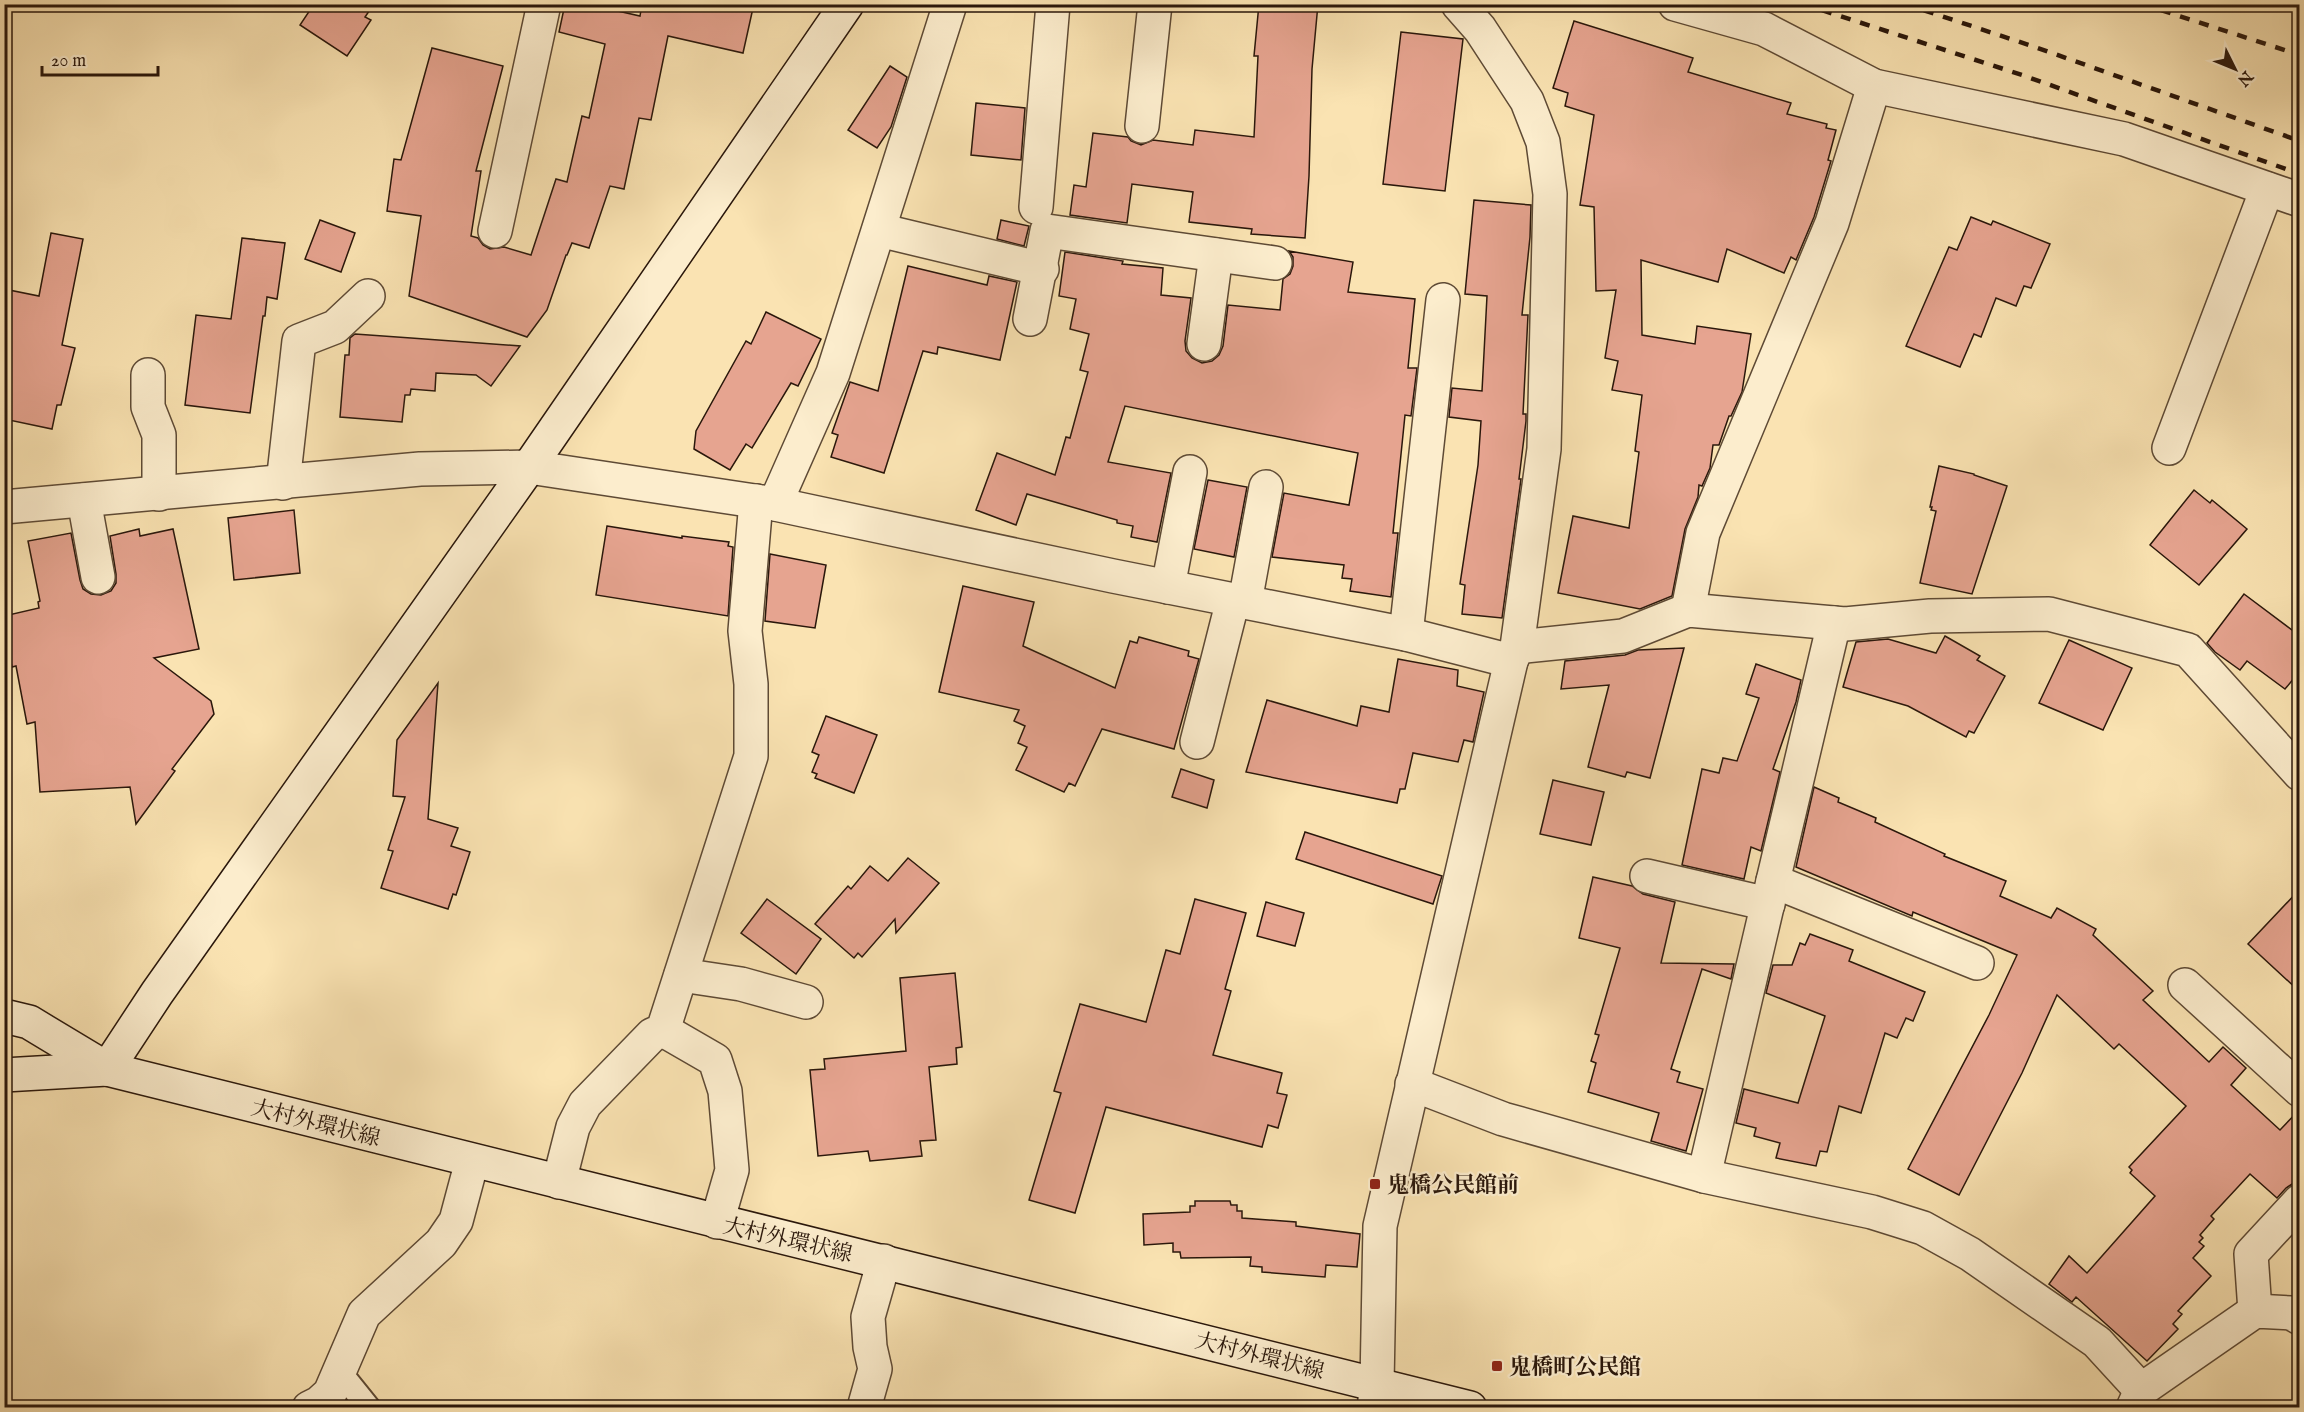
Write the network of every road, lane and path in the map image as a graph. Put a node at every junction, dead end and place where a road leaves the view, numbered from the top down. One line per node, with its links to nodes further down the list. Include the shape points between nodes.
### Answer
1 (544, 4): 14 (street)
2 (847, 4): 24 (street)
3 (950, 4): 13 (street)
4 (1053, 4): 12 (street)
5 (1155, 4): 9 (street)
6 (1458, 4): 38 (street, via 1480,29 1527,101 1543,142 1550,194 1545,448)
7 (1676, 4): 8 (street, via 1764,29)
8 (1874, 86): 10 (street, via 2124,139); 35 (street, via 1832,223 1702,533)
9 (1142, 126)
10 (2267, 189): 11 (street); 23 (street)
11 (2300, 200)
12 (1036, 207)
13 (879, 230): 17 (street); 30 (street, via 833,373)
14 (495, 231)
15 (1216, 255): 16 (street); 17 (street, via 1047,231); 21 (street)
16 (1275, 263)
17 (1042, 268): 20 (street)
18 (368, 296): 26 (street, via 335,327 299,341)
19 (1443, 300): 37 (street)
20 (1030, 319)
21 (1204, 344)
22 (148, 375): 28 (street, via 148,407 159,435)
23 (2169, 448)
24 (529, 467): 26 (street, via 420,469); 30 (street); 49 (street)
25 (1190, 472): 33 (street)
26 (284, 483): 28 (street)
27 (1266, 487): 34 (street)
28 (159, 494): 29 (street)
29 (84, 500): 31 (street); 32 (street)
30 (765, 503): 33 (street); 44 (street, via 745,631 751,684 751,756)
31 (4, 507)
32 (98, 577)
33 (1168, 586): 34 (street)
34 (1239, 601): 37 (street); 39 (street)
35 (1688, 610): 38 (street, via 1623,636); 40 (street, via 1845,624 1930,616 2049,614 2188,650)
36 (1834, 623): 42 (street)
37 (1406, 634): 38 (street)
38 (1514, 654): 51 (street)
39 (1197, 742)
40 (2300, 774)
41 (1647, 876): 42 (street)
42 (1771, 892): 43 (street); 54 (street)
43 (1977, 963)
44 (681, 975): 46 (street, via 741,984); 48 (street)
45 (2185, 985): 52 (street)
46 (806, 1002)
47 (4, 1016): 49 (street, 大村外環状線, via 29,1022)
48 (663, 1030): 55 (street, via 652,1035 585,1104 573,1127); 57 (street, via 715,1060 725,1091 732,1170)
49 (107, 1069): 50 (street, 大村外環状線); 53 (street, 大村外環状線)
50 (4, 1075)
51 (1412, 1084): 54 (street, via 1503,1119); 62 (street, via 1380,1226)
52 (2300, 1090)
53 (472, 1161): 55 (street, 大村外環状線); 61 (street, via 456,1221 441,1243 364,1314)
54 (1704, 1176): 63 (street, via 1872,1212 1923,1228 1970,1254 2097,1342)
55 (559, 1182): 57 (street, 大村外環状線)
56 (2300, 1201): 59 (street, via 2252,1254)
57 (717, 1222): 58 (street, 大村外環状線)
58 (884, 1261): 62 (street, 大村外環状線); 66 (street, via 867,1317 875,1369)
59 (2255, 1311): 60 (street, via 2291,1313); 63 (street)
60 (2300, 1318)
61 (340, 1372): 64 (street, via 330,1393); 65 (lane)
62 (1376, 1396): 67 (street, 大村外環状線)
63 (2137, 1399)
64 (309, 1407)
65 (369, 1407)
66 (864, 1407)
67 (1470, 1407)

